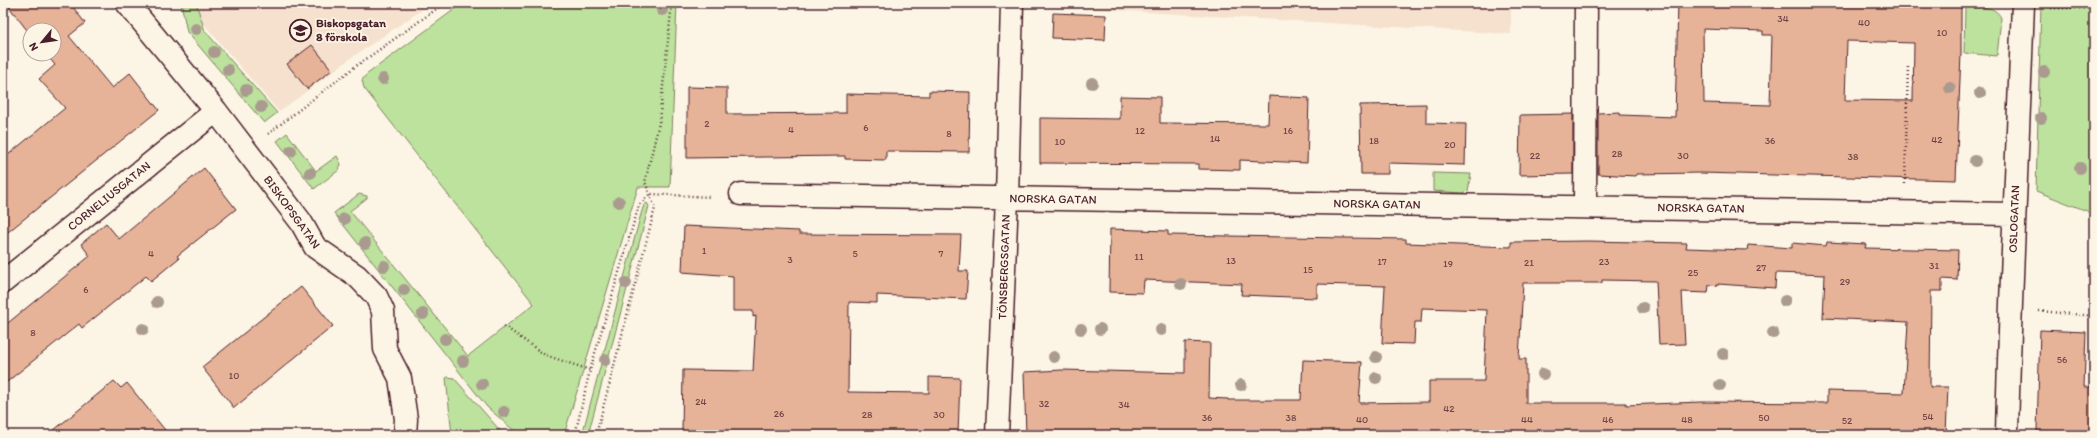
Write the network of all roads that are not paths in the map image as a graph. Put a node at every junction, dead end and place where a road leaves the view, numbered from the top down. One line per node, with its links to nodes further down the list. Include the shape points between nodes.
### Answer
1 (127, 3): 5 (street, BISKOPSGATAN)
2 (1012, 3): 7 (street, TÖNSBERGSGATAN)
3 (1586, 3): 8 (street)
4 (2022, 5): 9 (street, OSLOGATAN)
5 (216, 111): 10 (street, CORNELIUSGATAN); 11 (street, BISKOPSGATAN, via 301,222 315,247 357,276 376,296 383,311 385,349 400,378 406,419)
6 (741, 194): 7 (street, NORSKA GATAN)
7 (1007, 198): 8 (street, NORSKA GATAN); 12 (street, TÖNSBERGSGATAN)
8 (1585, 207): 9 (street, NORSKA GATAN)
9 (2014, 214): 13 (street, OSLOGATAN, via 2020,251 2011,309)
10 (3, 282)
11 (405, 435)
12 (997, 435)
13 (2007, 435)

